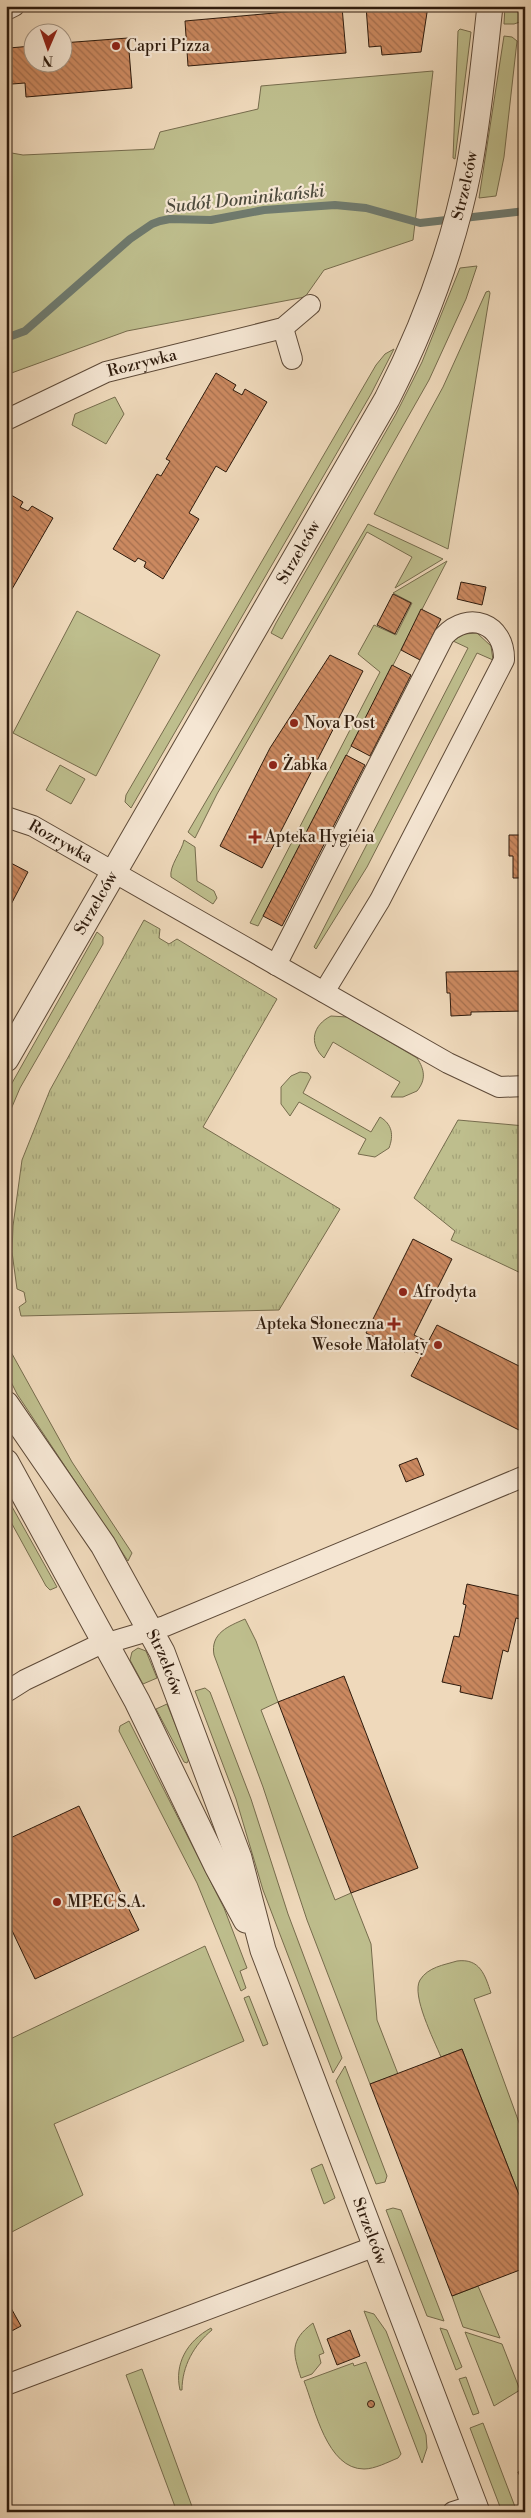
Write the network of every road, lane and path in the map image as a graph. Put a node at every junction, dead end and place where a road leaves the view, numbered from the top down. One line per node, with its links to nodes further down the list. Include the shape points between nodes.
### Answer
1 (14, 6): 3 (street)
2 (490, 6): 9 (street, Strzelców, via 462,200 442,270 415,340 387,399)
3 (6, 10)
4 (310, 305): 5 (street, Rozrywka)
5 (284, 328): 6 (street); 7 (street, Rozrywka, via 106,372)
6 (292, 359)
7 (6, 420)
8 (6, 817): 9 (street, Rozrywka, via 34,826)
9 (113, 872): 10 (street, Rozrywka); 12 (street, Strzelców)
10 (276, 965): 11 (street, Rozrywka); 11 (street, via 444,636 453,626 467,622 484,625 500,636 504,660 380,900)
11 (324, 992): 13 (street, Rozrywka, via 469,1074 499,1087)
12 (6, 1060)
13 (525, 1086)
14 (6, 1404): 17 (street, Strzelców, via 103,1545)
15 (6, 1462): 18 (street, Strzelców)
16 (525, 1476): 17 (street)
17 (150, 1631): 18 (street); 20 (street, Strzelców, via 175,1684 239,1858)
18 (105, 1644): 19 (street, via 25,1680); 20 (street, Strzelców)
19 (6, 1692)
20 (263, 1950): 21 (street, Strzelców)
21 (376, 2246): 22 (street); 23 (street, Strzelców)
22 (6, 2385)
23 (468, 2509)

